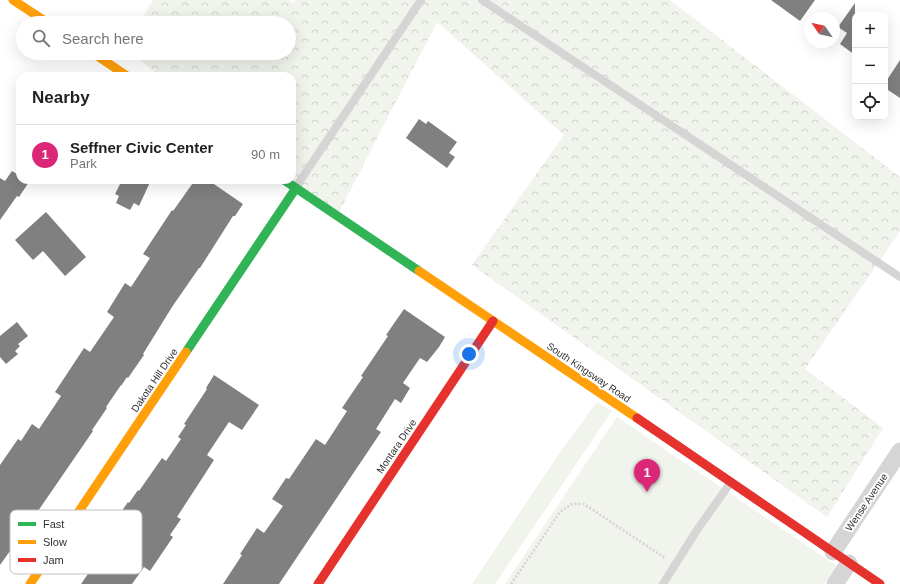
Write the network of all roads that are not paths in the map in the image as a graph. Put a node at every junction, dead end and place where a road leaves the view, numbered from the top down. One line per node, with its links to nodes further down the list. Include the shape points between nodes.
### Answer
1 (13, 0): 4 (street)
2 (421, 0): 8 (lane)
3 (482, 0): 9 (lane)
4 (37, 16)
5 (104, 60): 6 (street)
6 (122, 72)
7 (290, 184): 8 (street, South Kingsway Road)
8 (296, 188): 10 (street, South Kingsway Road); 13 (street, Dakota Hill Drive)
9 (900, 277)
10 (494, 321): 12 (street, South Kingsway Road); 18 (street, Montara Drive)
11 (900, 451): 14 (street, Wense Avenue)
12 (732, 482): 14 (street, South Kingsway Road); 19 (lane, via 697,530)
13 (80, 510)
14 (833, 552): 15 (street, South Kingsway Road)
15 (849, 563): 20 (street); 21 (street, South Kingsway Road)
16 (37, 574): 17 (street, Dakota Hill Drive)
17 (30, 584)
18 (318, 584)
19 (663, 584)
20 (835, 584)
21 (880, 584)

